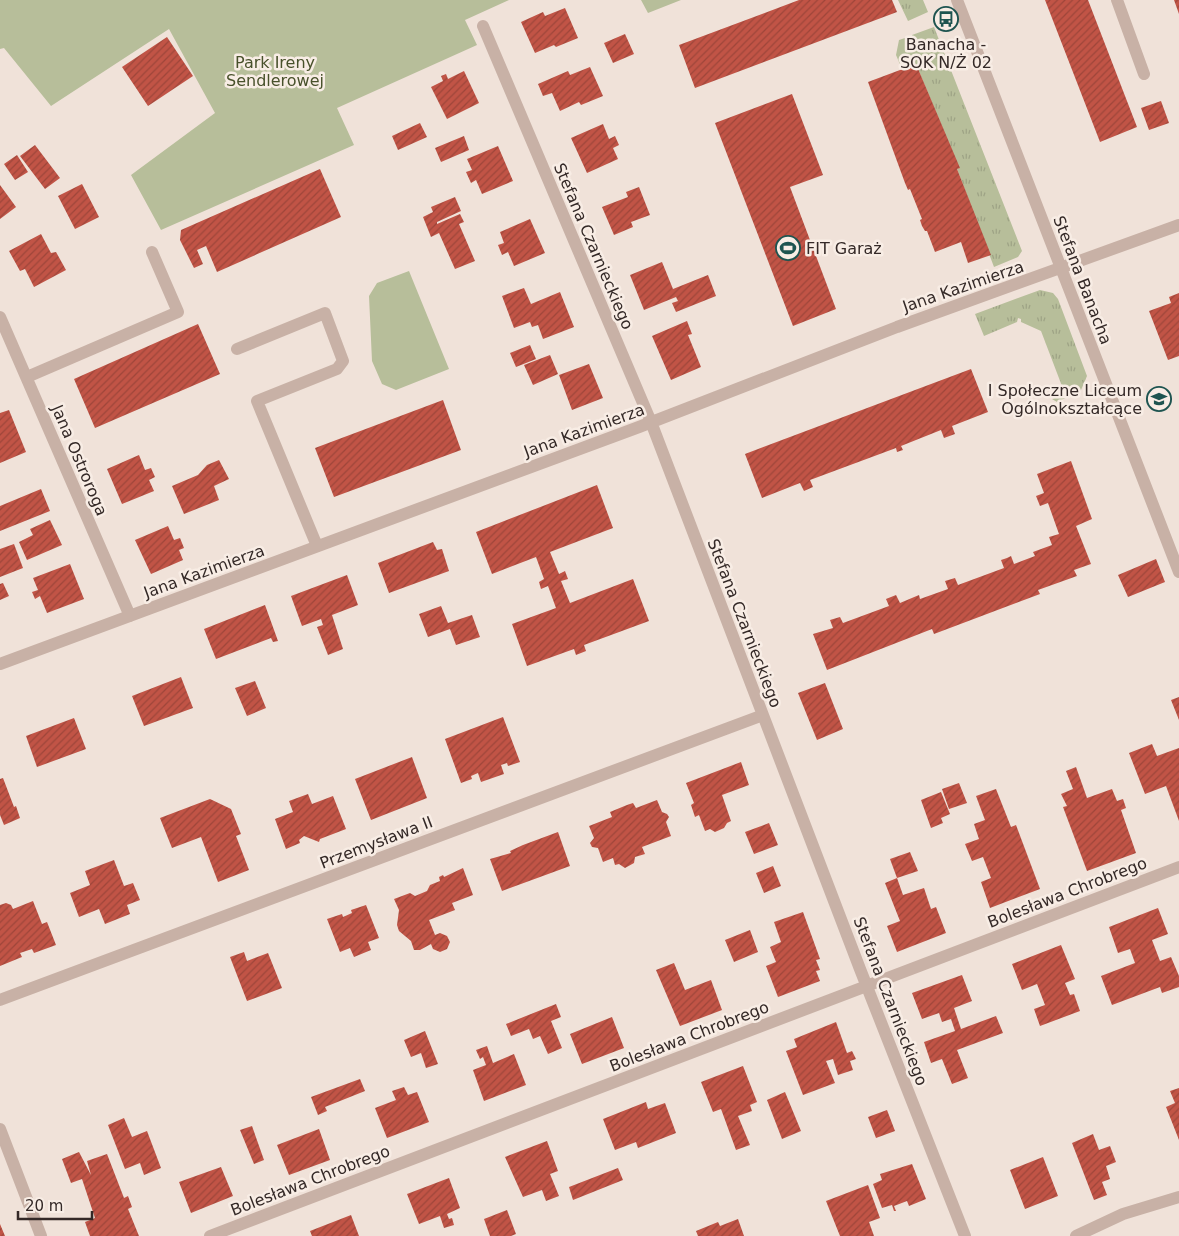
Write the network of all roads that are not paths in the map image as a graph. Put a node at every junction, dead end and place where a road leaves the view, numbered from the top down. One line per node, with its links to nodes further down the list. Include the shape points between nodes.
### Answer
1 (957, 0): 7 (street, Stefana Banacha)
2 (1116, 0): 4 (street)
3 (483, 26): 11 (street, Stefana Czarnieckiego)
4 (1144, 74)
5 (1179, 225): 7 (street, Jana Kazimierza)
6 (152, 252): 10 (street, via 178,312)
7 (1061, 269): 11 (street, Jana Kazimierza, via 897,327); 13 (street, Stefana Banacha)
8 (0, 317): 10 (street, Jana Ostroroga)
9 (237, 349): 12 (street, via 325,313 343,361 341,365 258,401)
10 (27, 377): 14 (street, Jana Ostroroga)
11 (651, 422): 12 (street, Jana Kazimierza); 16 (street, Stefana Czarnieckiego)
12 (317, 546): 14 (street, Jana Kazimierza)
13 (1179, 572)
14 (130, 616): 15 (street, Jana Kazimierza)
15 (0, 664)
16 (763, 715): 18 (street, Stefana Czarnieckiego); 19 (street, Przemysława II)
17 (1179, 867): 18 (street, Bolesława Chrobrego)
18 (867, 986): 23 (street, Bolesława Chrobrego); 24 (street, Stefana Czarnieckiego)
19 (0, 1000)
20 (0, 1129): 22 (street)
21 (1179, 1197): 25 (street, via 1123,1214)
22 (41, 1236)
23 (210, 1236)
24 (966, 1236)
25 (1076, 1236)

